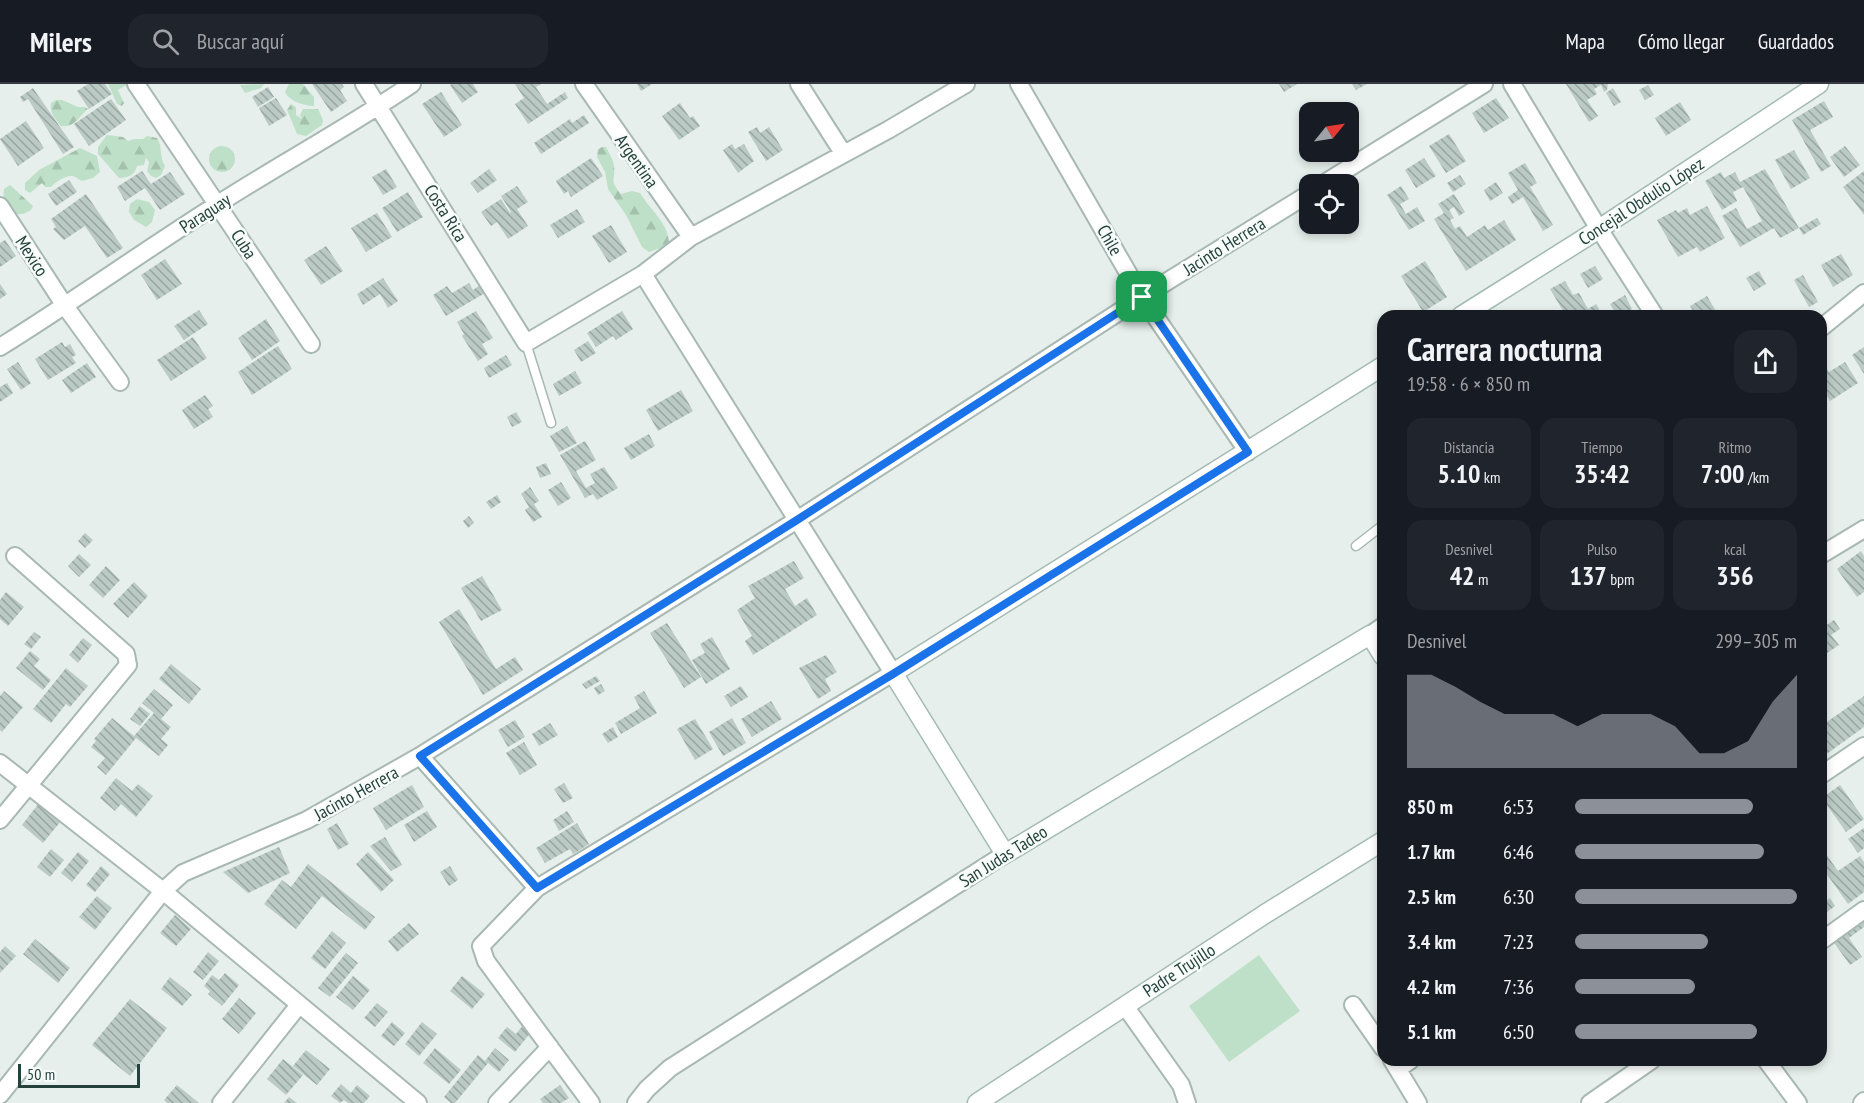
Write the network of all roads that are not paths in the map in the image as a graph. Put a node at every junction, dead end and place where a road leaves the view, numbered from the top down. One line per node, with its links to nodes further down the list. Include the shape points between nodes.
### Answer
1 (136, 84): 15 (street, Cuba)
2 (364, 84): 11 (street, Costa Rica)
3 (412, 84): 11 (street, Paraguay)
4 (584, 84): 18 (street, Argentina)
5 (799, 84): 12 (street)
6 (966, 84): 12 (street)
7 (1019, 84): 21 (street, Chile)
8 (1484, 84): 13 (street)
9 (1512, 84): 17 (street)
10 (1819, 84): 17 (street, Concejal Obdulio López)
11 (380, 106): 15 (street, Paraguay); 26 (street, Costa Rica)
12 (843, 153): 18 (street)
13 (1339, 174)
14 (1299, 200): 21 (street, Jacinto Herrera)
15 (218, 204): 22 (street, Paraguay); 27 (street, Cuba)
16 (0, 206): 22 (street, Mexico)
17 (1599, 229): 23 (street, Concejal Obdulio López); 24 (street)
18 (691, 237): 19 (street)
19 (643, 274): 26 (street); 33 (street)
20 (1864, 292): 25 (street)
21 (1142, 297): 32 (street, Chile); 33 (street, Jacinto Herrera)
22 (65, 306): 28 (street, Paraguay); 30 (street, Mexico)
23 (1471, 310)
24 (1651, 310)
25 (1827, 323)
26 (526, 344): 31 (lane)
27 (311, 345)
28 (0, 347)
29 (1377, 370): 32 (street)
30 (120, 382)
31 (551, 423)
32 (1248, 452): 40 (street)
33 (797, 520): 40 (street); 42 (street, Jacinto Herrera)
34 (1864, 529): 37 (street)
35 (1377, 530): 36 (lane)
36 (1356, 546)
37 (1827, 551)
38 (15, 556): 45 (street, via 126,654 129,662)
39 (1376, 631): 48 (street, San Judas Tadeo)
40 (893, 674): 48 (street); 49 (street)
41 (1864, 746): 44 (street)
42 (420, 756): 49 (street); 50 (street, Jacinto Herrera, via 307,820 183,873)
43 (0, 763): 45 (street)
44 (1827, 771)
45 (28, 784): 46 (street); 50 (street)
46 (0, 820)
47 (1377, 845): 55 (street, Padre Trujillo)
48 (1005, 854): 66 (street, San Judas Tadeo, via 670,1068)
49 (537, 888): 57 (street, via 481,946 486,961)
50 (163, 891): 53 (street); 61 (street, Jacinto Herrera)
51 (1864, 910): 52 (street)
52 (1827, 937)
53 (299, 1005): 62 (street); 63 (street)
54 (1353, 1005): 56 (street)
55 (1125, 1006): 67 (street, Padre Trujillo); 68 (street, via 1181,1085)
56 (1377, 1039)
57 (550, 1047): 64 (street); 65 (street)
58 (1401, 1066): 69 (street)
59 (1643, 1066): 70 (street)
60 (1770, 1066): 71 (street)
61 (0, 1095)
62 (221, 1103)
63 (418, 1103)
64 (497, 1103)
65 (591, 1103)
66 (636, 1103)
67 (977, 1103)
68 (1187, 1103)
69 (1418, 1103)
70 (1590, 1103)
71 (1798, 1103)

